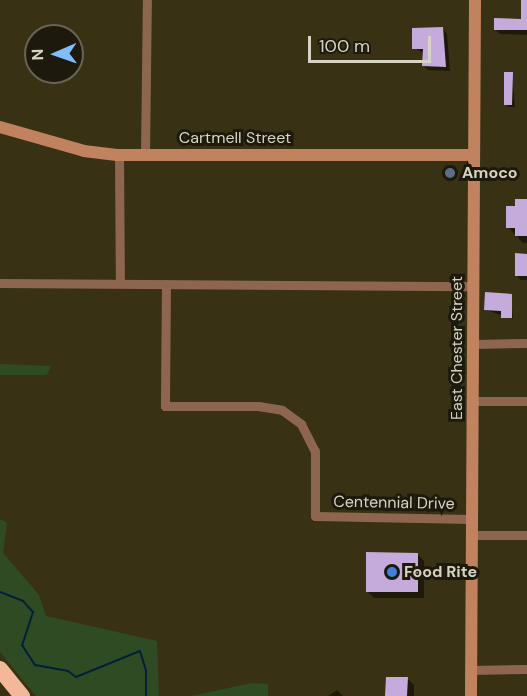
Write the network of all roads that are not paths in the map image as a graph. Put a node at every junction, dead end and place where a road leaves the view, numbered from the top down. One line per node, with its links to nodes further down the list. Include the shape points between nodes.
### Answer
1 (147, 0): 5 (street)
2 (475, 0): 6 (main road, East Chester Street)
3 (0, 127): 4 (main road, Cartmell Street, via 84,151)
4 (119, 155): 5 (main road, Cartmell Street); 8 (street)
5 (145, 155): 6 (main road, Cartmell Street)
6 (474, 155): 10 (main road, East Chester Street)
7 (0, 283): 8 (street)
8 (120, 283): 9 (street)
9 (166, 284): 10 (street); 15 (street, Centennial Drive, via 165,406 258,406 282,410 301,424 315,451 315,516)
10 (473, 286): 11 (main road, East Chester Street)
11 (473, 344): 12 (street); 14 (main road, East Chester Street)
12 (527, 344)
13 (527, 400): 14 (street)
14 (473, 401): 15 (main road, East Chester Street)
15 (471, 519): 16 (main road, East Chester Street)
16 (471, 535): 17 (street); 20 (main road, East Chester Street)
17 (527, 535)
18 (0, 669): 21 (highway)
19 (527, 669): 20 (street)
20 (471, 670): 22 (main road, East Chester Street)
21 (22, 696)
22 (471, 696)

